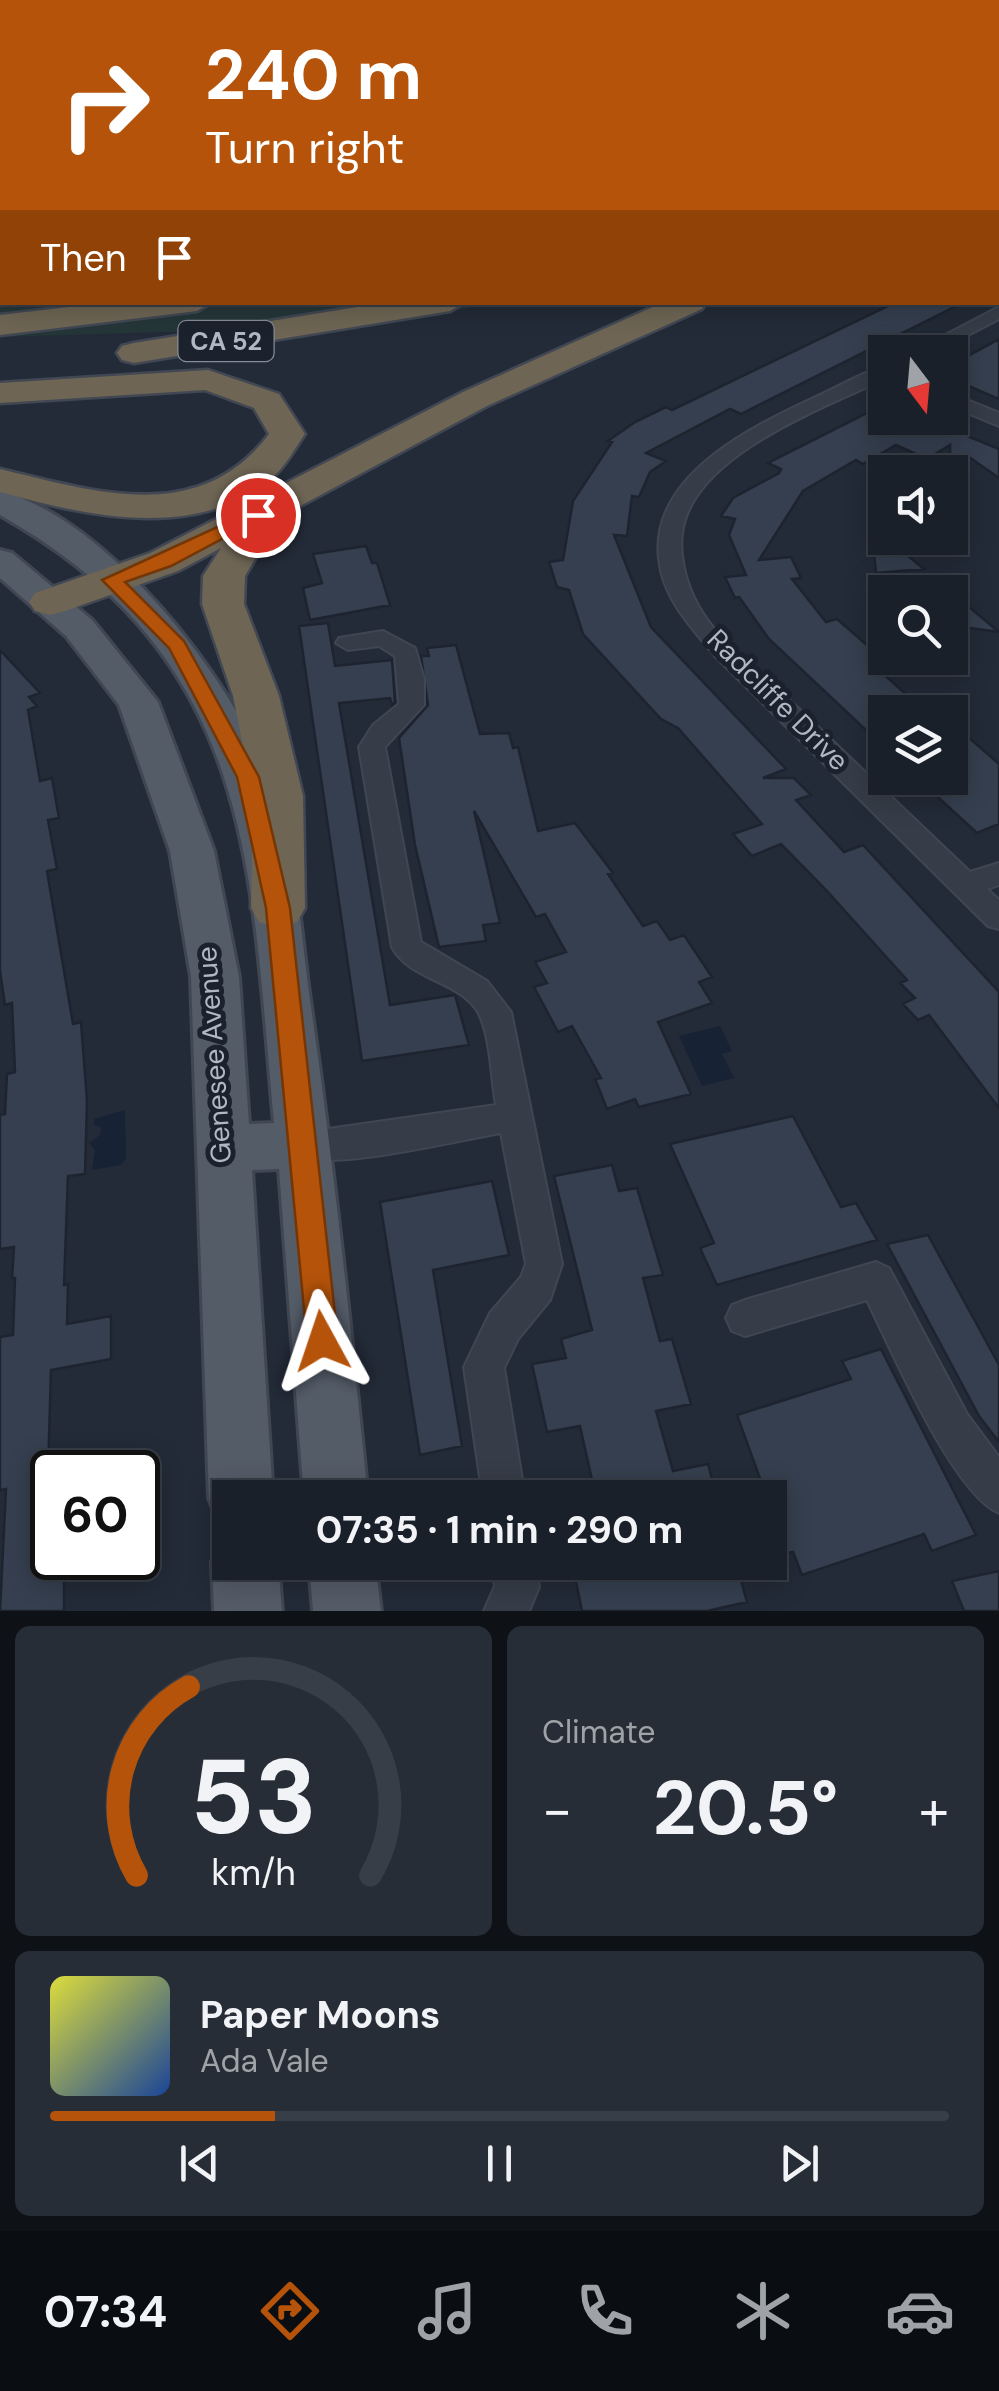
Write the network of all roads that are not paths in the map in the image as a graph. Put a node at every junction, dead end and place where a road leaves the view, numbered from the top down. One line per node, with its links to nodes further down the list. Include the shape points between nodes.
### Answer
1 (172, 305): 5 (highway, CA 52)
2 (433, 305): 7 (highway, CA 52, via 232,341)
3 (684, 305): 13 (highway, via 474,399)
4 (999, 312): 6 (street)
5 (0, 325)
6 (955, 335)
7 (0, 368)
8 (868, 381): 20 (street, Radcliffe Drive, via 712,464 685,492 670,543 686,606 725,652)
9 (0, 393): 12 (highway, via 208,380 266,401 287,434 275,456 248,479 217,495 164,506 105,507)
10 (968, 407): 11 (street)
11 (999, 420)
12 (0, 480)
13 (311, 488): 16 (highway, via 164,562); 21 (highway, via 248,538 224,576 223,604 256,696 278,796)
14 (0, 501): 16 (main road, via 33,517)
15 (0, 560): 17 (main road, Genesee Avenue)
16 (112, 580): 17 (highway); 21 (main road, via 177,646 240,762)
17 (50, 602): 25 (main road, Genesee Avenue, via 138,702 192,850 215,977)
18 (348, 642): 23 (street, via 383,638 406,653 417,695 410,712 381,730 372,747 407,947 424,964 482,990 495,1012)
19 (999, 874): 20 (street)
20 (967, 884): 22 (street, Radcliffe Drive)
21 (278, 908): 24 (main road)
22 (999, 918)
23 (516, 1116): 24 (street); 29 (street, via 544,1264 537,1288 504,1326 484,1367)
24 (305, 1144): 25 (main road); 28 (main road)
25 (221, 1148): 27 (main road, Genesee Avenue)
26 (744, 1318): 30 (street, via 876,1280 953,1428)
27 (240, 1480)
28 (334, 1480)
29 (501, 1480)
30 (999, 1492)
31 (246, 1580): 34 (main road)
32 (343, 1580): 35 (main road)
33 (516, 1580): 36 (street)
34 (248, 1611)
35 (346, 1611)
36 (506, 1611)

